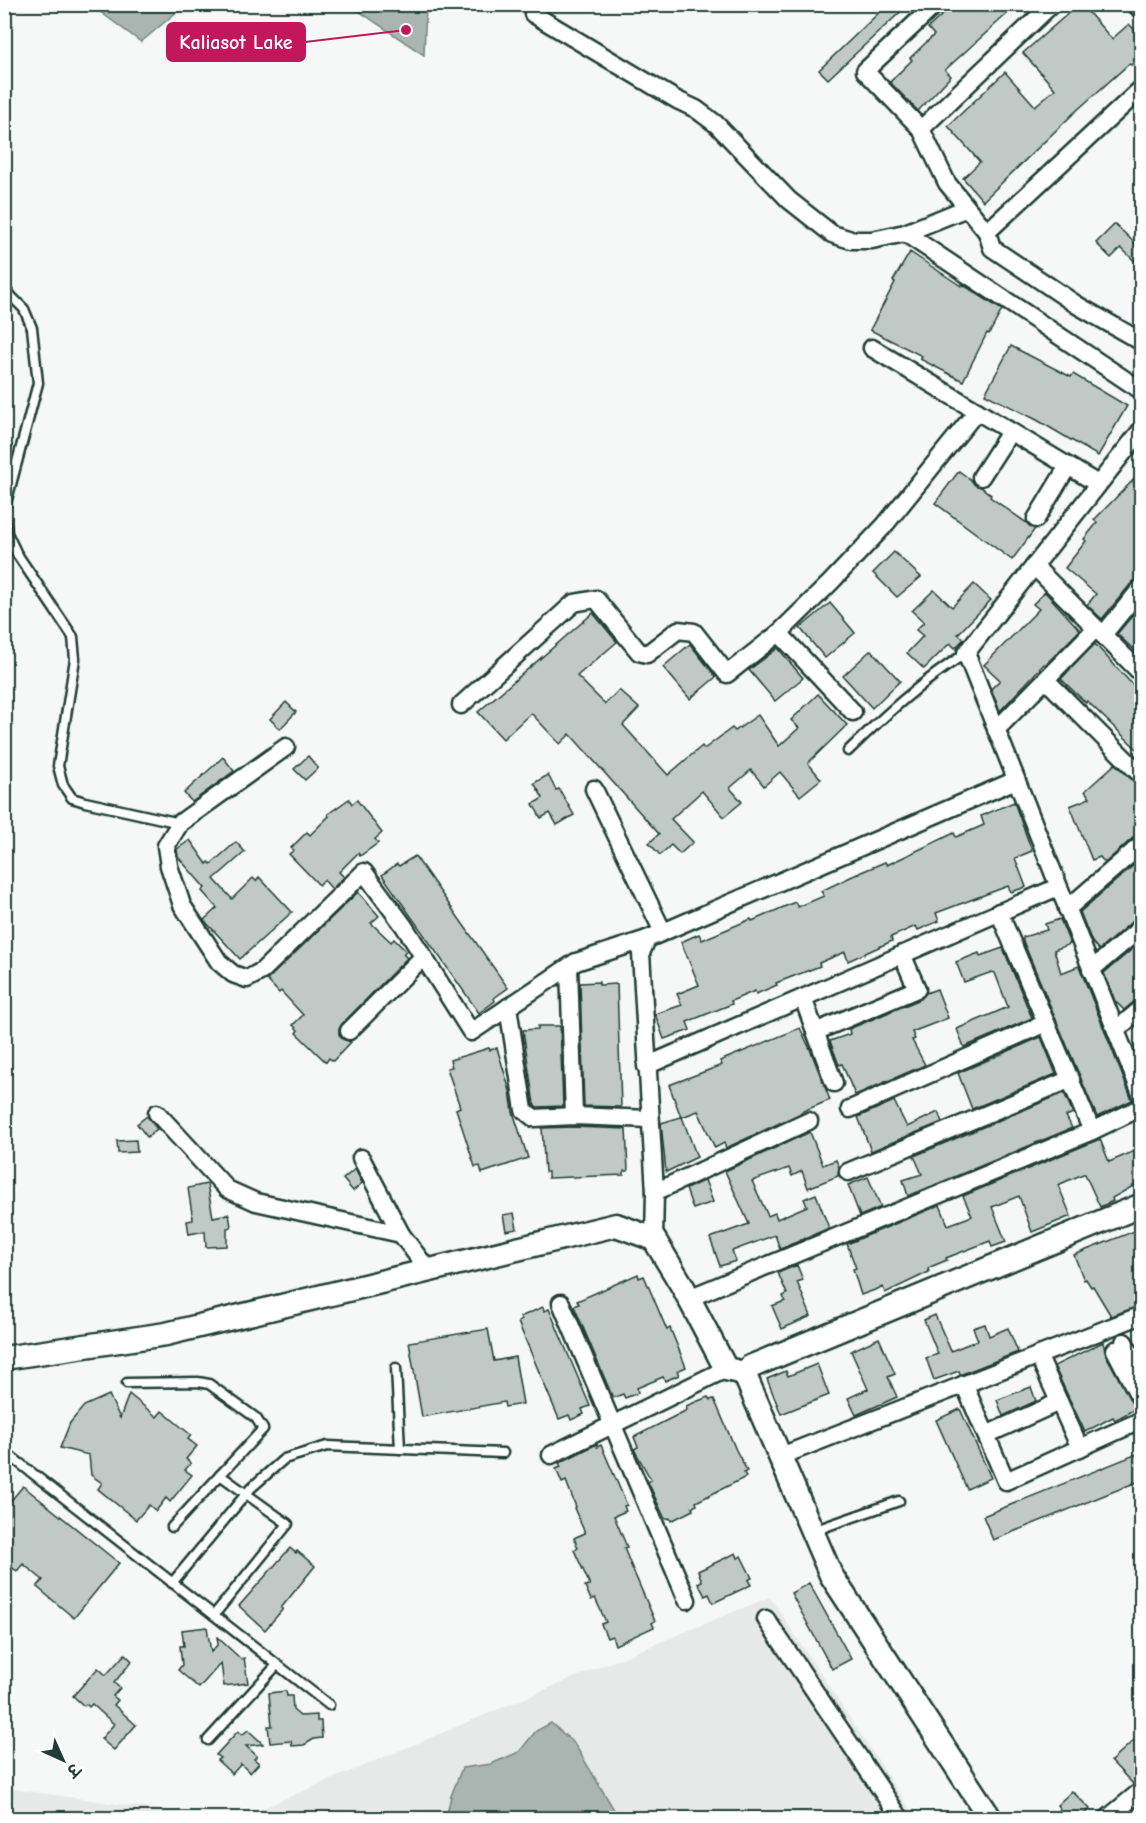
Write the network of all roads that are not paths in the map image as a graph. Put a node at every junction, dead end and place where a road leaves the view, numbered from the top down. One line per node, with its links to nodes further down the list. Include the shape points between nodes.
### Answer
1 (936, 4): 7 (street, via 865,71)
2 (1052, 4): 7 (street)
3 (1135, 4): 4 (street)
4 (1142, 11)
5 (533, 14): 10 (street, via 696,109 716,124 789,201 832,234 851,240 872,240)
6 (1142, 88): 9 (street)
7 (921, 129): 8 (street, via 947,183)
8 (967, 208): 9 (street); 10 (street)
9 (987, 232): 12 (street, via 992,248 1077,305)
10 (905, 233): 14 (street)
11 (4, 289): 21 (lane, via 24,309 32,328 38,383)
12 (1142, 342)
13 (872, 348): 15 (street)
14 (1142, 391)
15 (978, 411): 16 (street); 26 (street, via 884,526)
16 (1010, 432): 18 (street); 19 (street)
17 (1139, 438): 20 (street)
18 (1068, 466): 20 (street); 22 (street)
19 (981, 477)
20 (1098, 484): 23 (street)
21 (4, 512): 38 (lane, via 7,532 17,554 73,637 75,659 58,766 63,785 72,798)
22 (1036, 519)
23 (1034, 566): 25 (street); 27 (street)
24 (1142, 587): 25 (street)
25 (1100, 631): 28 (street); 29 (street)
26 (779, 633): 30 (street, via 727,674 694,632 678,630 648,654 639,652 596,599 574,603); 31 (street)
27 (966, 653): 32 (street); 34 (lane, via 898,702)
28 (1142, 674)
29 (1046, 680): 32 (street); 35 (street)
30 (461, 705)
31 (853, 712)
32 (996, 730): 36 (street)
33 (286, 747): 38 (street)
34 (848, 751)
35 (1142, 776)
36 (1016, 780): 40 (street); 44 (street)
37 (594, 789): 44 (street)
38 (180, 823): 47 (street, via 166,846 182,904 219,962 233,974 247,979 262,971 364,872)
39 (1142, 844): 41 (street)
40 (1058, 887): 41 (street); 42 (street)
41 (1067, 909): 49 (street)
42 (999, 912): 46 (street); 53 (street)
43 (1142, 927): 49 (street)
44 (663, 932): 45 (street)
45 (647, 939): 48 (street); 57 (street, via 641,953)
46 (902, 954): 50 (street); 56 (street, via 917,989)
47 (423, 957): 51 (street, via 471,1032); 55 (street)
48 (569, 967): 51 (street); 64 (street)
49 (1091, 970): 54 (street)
50 (803, 998): 56 (street); 57 (street)
51 (508, 1007): 64 (street, via 524,1110 534,1118)
52 (1142, 1008): 54 (street)
53 (1047, 1023): 58 (street); 62 (street)
54 (1116, 1030): 60 (street)
55 (349, 1031)
56 (815, 1032): 59 (street)
57 (646, 1066): 65 (street)
58 (1071, 1079): 67 (street); 69 (street)
59 (834, 1083)
60 (1142, 1096)
61 (1142, 1107): 67 (street)
62 (850, 1110)
63 (157, 1113): 72 (street, via 227,1189 256,1202)
64 (574, 1116): 65 (street)
65 (650, 1119): 70 (street)
66 (809, 1121): 70 (street)
67 (1092, 1131): 75 (street)
68 (361, 1158): 72 (street)
69 (848, 1172)
70 (655, 1192): 73 (street)
71 (1142, 1205): 81 (street)
72 (401, 1234): 74 (street)
73 (654, 1239): 74 (street, via 616,1225); 75 (street)
74 (428, 1270): 79 (street, via 166,1334)
75 (689, 1298): 81 (street)
76 (561, 1302): 88 (street)
77 (1142, 1315): 78 (street)
78 (1038, 1355): 84 (street); 85 (street)
79 (4, 1358)
80 (396, 1368): 91 (lane)
81 (735, 1371): 88 (street); 95 (street)
82 (1142, 1374): 86 (street, via 1120,1346)
83 (127, 1383): 96 (lane, via 209,1384 256,1418 263,1429)
84 (964, 1384): 89 (street); 95 (street)
85 (1059, 1402): 89 (street); 90 (street)
86 (1142, 1402)
87 (1142, 1420): 90 (street)
88 (613, 1426): 94 (street); 102 (street)
89 (986, 1435): 90 (street, via 1006,1480)
90 (1080, 1448)
91 (400, 1449): 93 (lane); 97 (lane, via 327,1446 284,1458)
92 (4, 1451): 101 (lane)
93 (503, 1453)
94 (551, 1455)
95 (780, 1456): 100 (street)
96 (220, 1475): 97 (lane); 99 (lane)
97 (246, 1494): 101 (lane); 103 (lane, via 288,1524)
98 (899, 1501): 100 (lane)
99 (172, 1527)
100 (812, 1531): 110 (street, via 831,1575)
101 (172, 1583): 103 (lane)
102 (687, 1600)
103 (214, 1615): 105 (lane)
104 (766, 1620): 109 (street)
105 (277, 1665): 106 (lane); 107 (lane)
106 (329, 1705)
107 (208, 1740)
108 (1142, 1790): 111 (street)
109 (900, 1818)
110 (990, 1818)
111 (1108, 1818)

